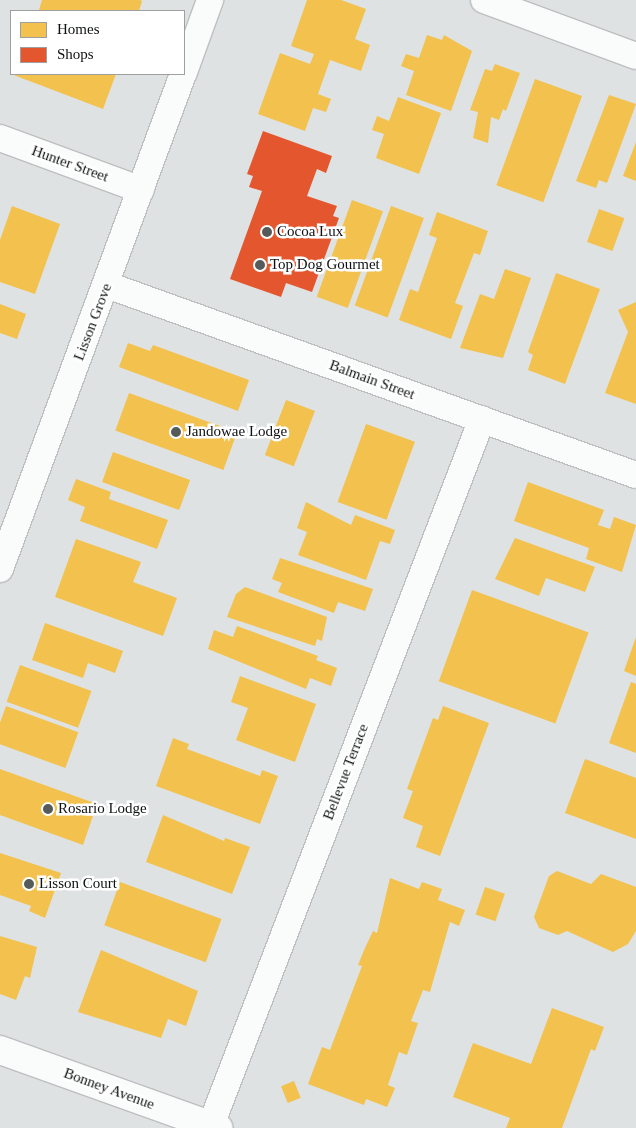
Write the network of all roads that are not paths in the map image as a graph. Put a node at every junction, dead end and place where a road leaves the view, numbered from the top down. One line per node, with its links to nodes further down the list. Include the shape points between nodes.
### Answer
1 (210, 0): 4 (street, Lisson Grove)
2 (484, 0): 3 (street)
3 (636, 56)
4 (185, 68)
5 (182, 75): 7 (street, Lisson Grove)
6 (0, 138): 7 (street, Hunter Street)
7 (141, 190): 8 (street, Lisson Grove)
8 (107, 285): 9 (street, Balmain Street); 11 (street, Lisson Grove)
9 (482, 419): 10 (street, Balmain Street); 14 (street, Bellevue Terrace)
10 (636, 475)
11 (2, 558)
12 (0, 1050): 13 (street, Bonney Avenue)
13 (177, 1121): 14 (street, Bonney Avenue)
14 (215, 1127)

